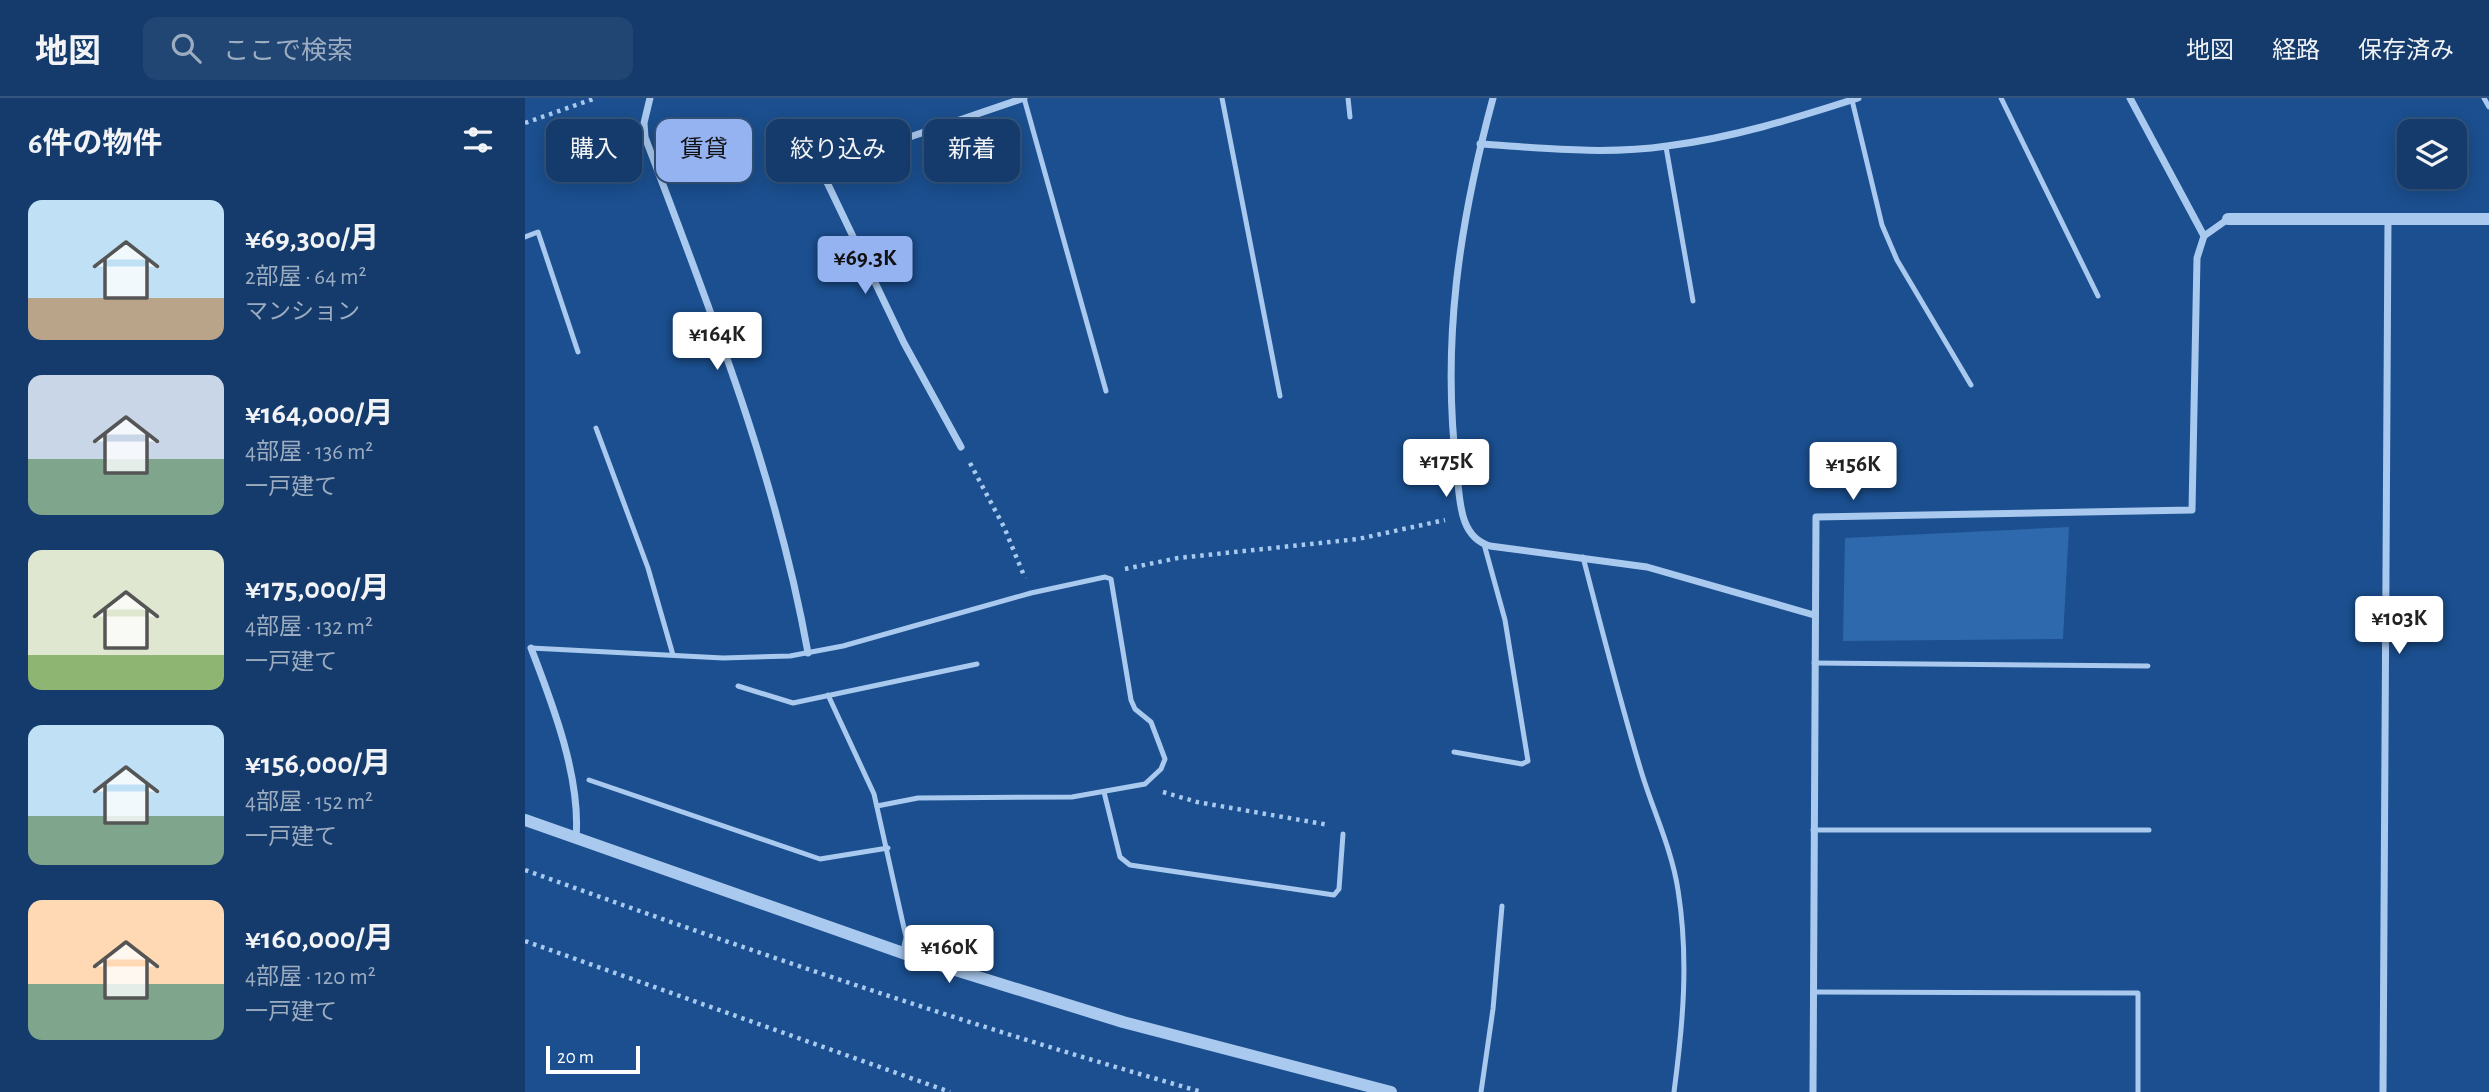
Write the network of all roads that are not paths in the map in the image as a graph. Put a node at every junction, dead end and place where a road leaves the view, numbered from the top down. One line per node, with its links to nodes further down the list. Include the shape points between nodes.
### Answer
1 (650, 98): 33 (street, via 645,138 764,465)
2 (1024, 98): 12 (street); 25 (lane)
3 (1222, 98): 26 (lane)
4 (1348, 98): 11 (lane)
5 (1493, 98): 13 (street)
6 (2001, 98): 21 (lane)
7 (2130, 98): 19 (street)
8 (2484, 98): 10 (lane)
9 (1855, 99): 14 (street); 24 (lane, via 1882,225 1897,260)
10 (2489, 107)
11 (1350, 117)
12 (910, 137)
13 (1480, 144): 14 (street, via 1589,151); 29 (street, via 1460,245 1449,377 1463,516 1473,537)
14 (1666, 147): 22 (lane)
15 (827, 182): 28 (street, via 904,343)
16 (2228, 219): 17 (street); 19 (street)
17 (2388, 219): 18 (street); 58 (street)
18 (2489, 219)
19 (2204, 236): 31 (street, via 2197,258 2192,510 1816,517)
20 (525, 237): 23 (lane, via 538,232)
21 (2098, 296)
22 (1693, 301)
23 (578, 352)
24 (1971, 385)
25 (1106, 391)
26 (1280, 396)
27 (596, 428): 34 (lane)
28 (961, 447)
29 (1484, 544): 30 (street); 40 (lane, via 1505,620 1528,761 1522,764)
30 (1583, 557): 31 (street, via 1647,567); 55 (lane, via 1678,890 1685,986)
31 (1814, 615): 35 (street)
32 (531, 648): 34 (lane); 48 (street, via 571,773 579,808)
33 (808, 653): 34 (lane, via 756,658); 42 (lane, via 881,637 1031,593 1111,579 1131,700 1151,722 1165,759 1145,784)
34 (673, 655)
35 (1814, 663): 37 (lane); 45 (street)
36 (977, 664): 39 (lane)
37 (2148, 666)
38 (737, 686): 39 (lane, via 793,703)
39 (828, 695): 43 (lane)
40 (1454, 752)
41 (589, 780): 49 (lane, via 820,859)
42 (1104, 792): 43 (lane, via 1050,799 902,798); 47 (lane, via 1120,857 1130,865 1334,895 1339,889)
43 (877, 806): 49 (lane)
44 (525, 820): 48 (street)
45 (1813, 830): 46 (lane); 52 (street)
46 (2149, 830)
47 (1343, 834)
48 (576, 838): 51 (street)
49 (888, 848): 51 (lane, via 906,937)
50 (1502, 906): 54 (lane)
51 (902, 953): 53 (street, via 1123,1022)
52 (1813, 992): 56 (street); 57 (lane, via 2138,993)
53 (1391, 1092)
54 (1481, 1092)
55 (1674, 1092)
56 (1813, 1092)
57 (2138, 1092)
58 (2383, 1092)

